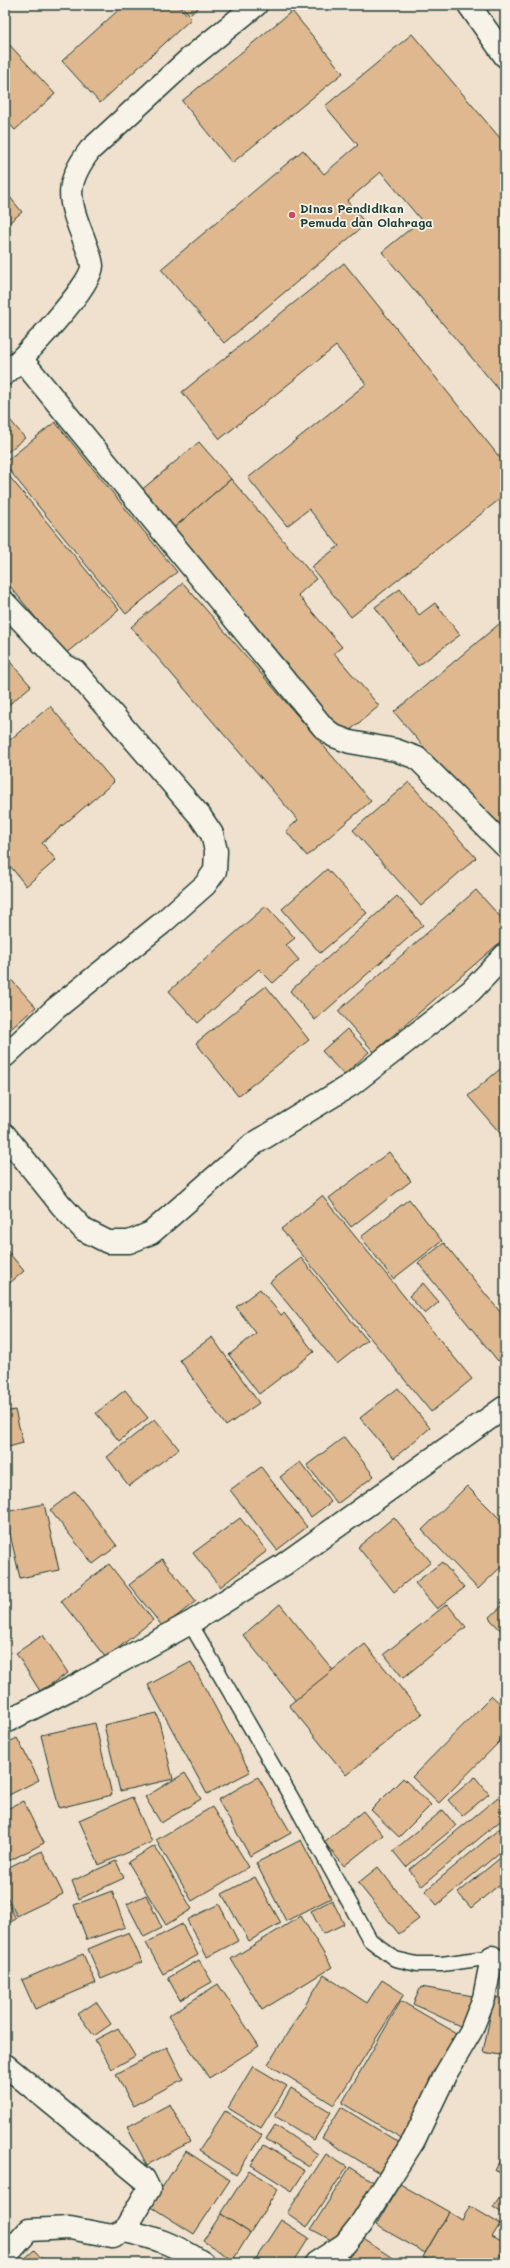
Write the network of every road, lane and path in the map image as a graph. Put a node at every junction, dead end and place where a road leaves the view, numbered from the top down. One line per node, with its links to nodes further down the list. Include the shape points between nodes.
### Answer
1 (256, 5): 4 (street, via 189,59 90,150 77,167 70,183 71,200 92,267 86,284)
2 (468, 5): 3 (street)
3 (505, 56)
4 (22, 360): 5 (street); 7 (street, via 323,727 334,736 350,742 395,750 417,758)
5 (5, 374)
6 (5, 603): 9 (street, via 62,664 75,671 200,816 212,834 216,851 215,871 205,885 161,924 55,1009)
7 (505, 846)
8 (505, 955): 10 (street, via 471,991 352,1084 252,1145 151,1233 129,1242 108,1242 84,1230)
9 (5, 1056)
10 (5, 1135)
11 (505, 1407): 12 (street, via 283,1565)
12 (190, 1623): 13 (street); 14 (lane, via 370,1940 395,1959 417,1964 442,1964)
13 (5, 1722)
14 (499, 1957): 19 (street, via 470,2031 445,2075 414,2140 345,2244)
15 (5, 2065): 16 (street, via 144,2179 149,2188)
16 (124, 2231): 17 (street, via 112,2236 70,2228 29,2230); 18 (street, via 154,2236)
17 (5, 2257)
18 (203, 2263)
19 (316, 2263)

